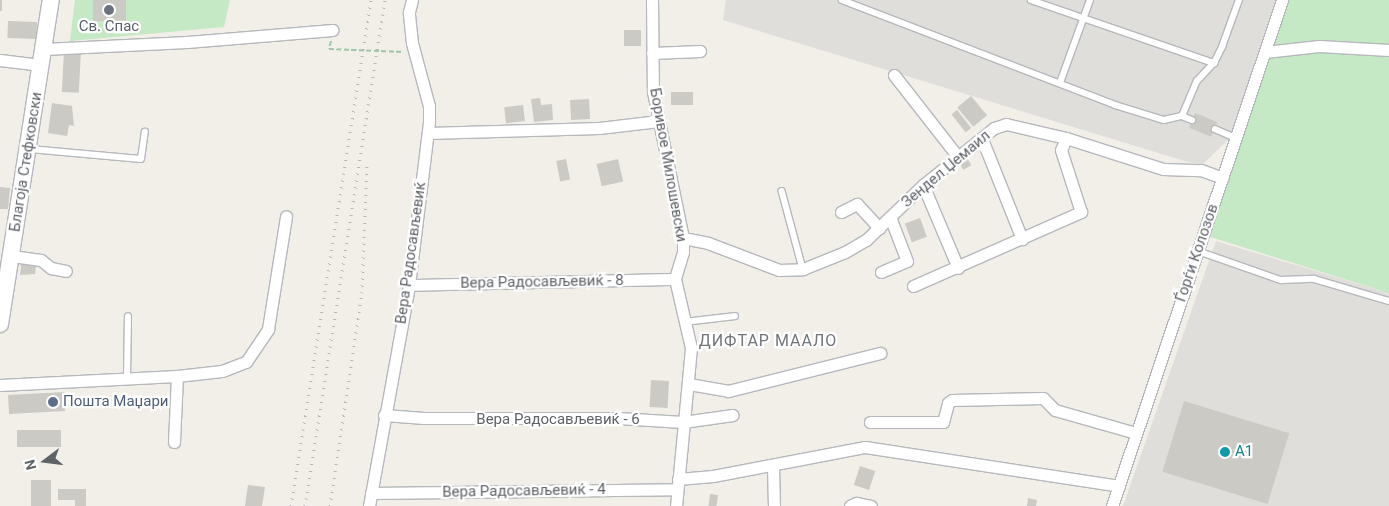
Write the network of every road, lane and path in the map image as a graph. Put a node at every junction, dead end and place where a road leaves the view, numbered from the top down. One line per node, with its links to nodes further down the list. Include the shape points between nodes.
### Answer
1 (51, 0): 16 (main road, Благоја Стефковски)
2 (412, 0): 12 (street, Вера Радосављевиќ, via 409,12)
3 (652, 0): 15 (street, Боривое Милошевски)
4 (842, 0): 20 (lane)
5 (1031, 0): 9 (lane)
6 (1090, 0): 9 (lane)
7 (1238, 0): 18 (lane)
8 (1282, 0): 14 (street, Ѓорѓи Колозов)
9 (1084, 18): 18 (lane); 20 (lane)
10 (333, 30): 12 (path, via 330,49); 16 (street)
11 (1389, 50): 14 (street, via 1320,46)
12 (414, 52): 26 (street, Вера Радосављевиќ, via 429,106)
13 (700, 52): 15 (street)
14 (1265, 52): 28 (street, Ѓорѓи Колозов)
15 (652, 54): 23 (street, Боривое Милошевски, via 653,92)
16 (42, 57): 17 (street); 30 (main road, Благоја Стефковски)
17 (0, 60)
18 (1214, 63): 21 (lane, via 1197,81)
19 (894, 74): 31 (street)
20 (1060, 82): 21 (lane, via 1115,105 1164,120)
21 (1182, 116): 22 (lane)
22 (1192, 120)
23 (659, 121): 26 (street, via 599,128); 39 (street, Боривое Милошевски)
24 (1215, 129): 28 (lane)
25 (145, 132): 30 (lane, via 141,159)
26 (428, 134): 48 (street, Вера Радосављевиќ)
27 (1066, 138): 29 (street, Зендел Џемаил, via 1006,124); 32 (street, Зендел Џемаил, via 1163,170 1200,170); 40 (street, via 1061,150 1081,212)
28 (1236, 138): 32 (street, Ѓорѓи Колозов)
29 (982, 139): 31 (street, Зендел Џемаил); 40 (street)
30 (28, 149): 42 (main road, Благоја Стефковски)
31 (958, 157): 33 (street, Зендел Џемаил)
32 (1223, 178): 41 (street, Ѓорѓи Колозов)
33 (923, 185): 37 (street, Зендел Џемаил); 43 (street)
34 (782, 191): 44 (lane)
35 (841, 212): 38 (street, via 857,204)
36 (286, 216): 56 (street, via 268,329 254,354 235,368)
37 (890, 217): 38 (street, Зендел Џемаил); 46 (street, via 907,261)
38 (879, 228): 44 (street, Зендел Џемаил, via 845,252)
39 (683, 238): 44 (street, Зендел Џемаил, via 708,243 779,270); 47 (street, Боривое Милошевски, via 683,252)
40 (1022, 239): 43 (street)
41 (1198, 251): 50 (lane, via 1281,280 1314,279); 64 (street, Ѓорѓи Колозов)
42 (12, 256): 45 (street, via 41,260 51,268); 51 (main road, Благоја Стефковски)
43 (958, 268): 49 (street)
44 (803, 269)
45 (66, 271)
46 (881, 272)
47 (675, 279): 48 (street, Вера Радосављевиќ - 8); 54 (street, Боривое Милошевски)
48 (409, 285): 60 (street, Вера Радосављевиќ)
49 (913, 286)
50 (1389, 302)
51 (0, 316)
52 (735, 316): 54 (lane)
53 (128, 317): 57 (lane)
54 (685, 322): 58 (street, Боривое Милошевски, via 691,348)
55 (880, 353): 58 (street, via 728,391)
56 (177, 376): 57 (street); 65 (street)
57 (126, 378): 59 (street)
58 (689, 384): 62 (street, Боривое Милошевски)
59 (0, 385)
60 (384, 415): 62 (street, Вера Радосављевиќ - 6); 69 (street, Вера Радосављевиќ)
61 (733, 415): 62 (street, Вера Радосављевиќ - 6)
62 (683, 422): 67 (street, Боривое Милошевски)
63 (870, 422): 64 (street, via 943,422 948,402 952,400 1043,398 1055,410)
64 (1136, 432): 68 (street, Ѓорѓи Колозов)
65 (174, 442)
66 (773, 466): 67 (street, Вера Радосављевиќ - 4); 68 (street, Вера Радосављевиќ - 4, via 866,447); 72 (street)
67 (678, 484): 69 (street, Вера Радосављевиќ - 4); 71 (street, Боривое Милошевски)
68 (1119, 486): 75 (street, Ѓорѓи Колозов)
69 (371, 493): 70 (street, Вера Радосављевиќ)
70 (369, 506)
71 (676, 506)
72 (774, 506)
73 (850, 506): 74 (street, via 856,503)
74 (871, 506)
75 (1112, 506)

